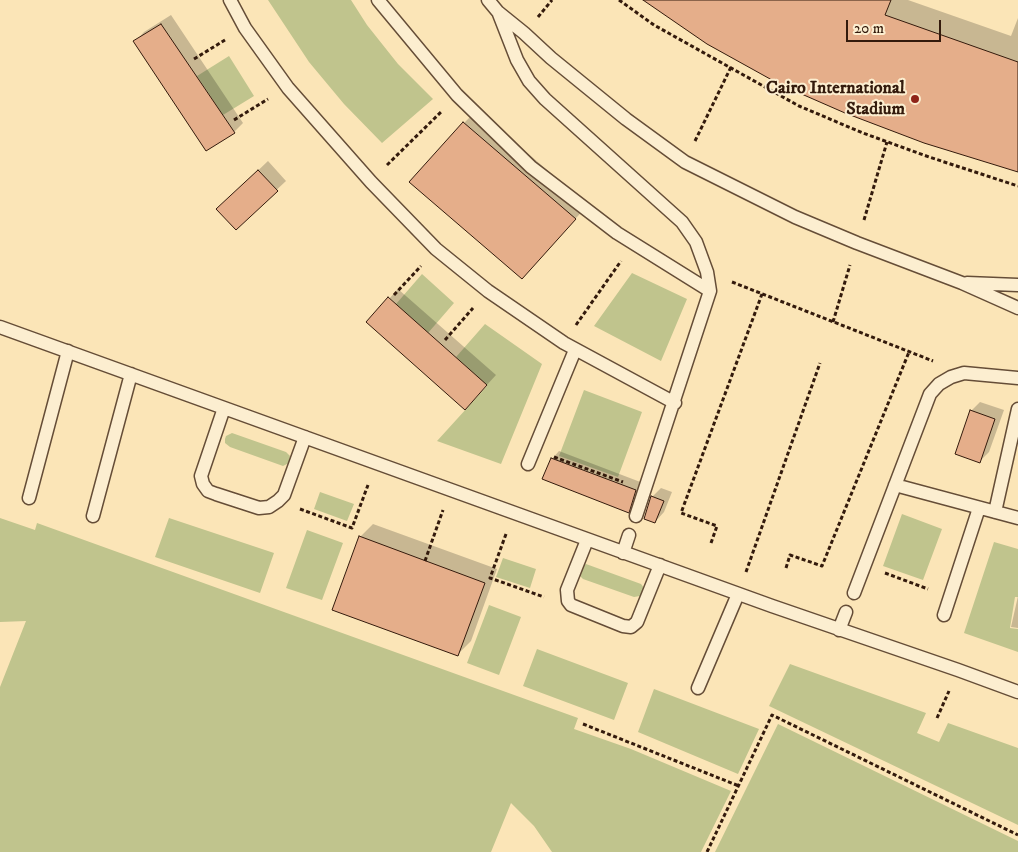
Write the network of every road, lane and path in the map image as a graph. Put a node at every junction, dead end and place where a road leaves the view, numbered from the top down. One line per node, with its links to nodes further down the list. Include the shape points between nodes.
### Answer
1 (230, 0): 8 (lane)
2 (378, 0): 12 (lane)
3 (488, 0): 6 (lane)
4 (552, 0): 7 (path)
5 (619, 0): 10 (path, via 654,25)
6 (498, 12): 18 (lane, via 618,113 685,162 795,217); 21 (lane, via 516,60 530,81 545,99 682,222 696,242)
7 (534, 21)
8 (245, 28): 9 (path); 11 (lane)
9 (194, 59)
10 (731, 67): 14 (path); 15 (path, via 799,106)
11 (288, 88): 13 (path); 16 (lane)
12 (457, 95): 16 (path); 19 (lane, via 531,167)
13 (234, 120)
14 (696, 139)
15 (887, 142): 17 (path); 18 (path)
16 (371, 182): 20 (lane)
17 (1018, 186)
18 (857, 243): 22 (lane); 29 (path)
19 (633, 244): 25 (lane); 32 (path)
20 (436, 249): 24 (lane); 27 (path)
21 (707, 272): 25 (lane); 26 (path)
22 (962, 283): 23 (lane); 28 (lane)
23 (1018, 285)
24 (488, 290): 31 (path); 32 (lane)
25 (710, 291): 40 (lane)
26 (762, 294): 29 (path); 60 (path, via 681,513 717,526)
27 (394, 295)
28 (1018, 308)
29 (833, 322): 35 (path)
30 (0, 327): 34 (lane)
31 (445, 340)
32 (564, 343): 33 (lane)
33 (575, 350): 40 (lane); 44 (lane)
34 (68, 352): 38 (lane); 50 (lane)
35 (909, 352): 37 (path); 65 (path, via 822,566 790,555)
36 (820, 363): 67 (path)
37 (964, 373): 39 (lane); 47 (lane, via 939,384 930,394)
38 (131, 374): 41 (lane); 55 (lane)
39 (1018, 378)
40 (674, 403): 48 (lane)
41 (224, 408): 43 (lane); 51 (lane, via 203,468 203,484 208,491 259,508 269,507)
42 (1018, 409): 53 (lane)
43 (306, 437): 45 (lane); 51 (lane, via 284,495)
44 (534, 450): 46 (lane); 48 (path)
45 (376, 463): 49 (lane); 51 (path, via 352,528)
46 (528, 464)
47 (895, 485): 52 (lane); 64 (lane)
48 (645, 489): 56 (lane)
49 (450, 490): 54 (lane); 62 (path)
50 (29, 498)
51 (278, 501)
52 (979, 508): 53 (lane); 68 (lane)
53 (995, 512): 57 (lane)
54 (514, 513): 59 (lane); 69 (path, via 490,578)
55 (94, 516)
56 (636, 516)
57 (1018, 518)
58 (629, 535): 61 (lane)
59 (587, 540): 61 (lane); 69 (lane, via 566,590)
60 (711, 543)
61 (624, 552): 63 (lane)
62 (425, 561)
63 (660, 565): 67 (lane); 69 (lane, via 637,622 630,627)
64 (864, 565): 66 (lane); 68 (path)
65 (786, 568)
66 (854, 593)
67 (738, 594): 72 (lane); 74 (lane)
68 (950, 597): 71 (lane)
69 (571, 605)
70 (846, 612): 72 (lane)
71 (944, 615)
72 (839, 630): 73 (lane)
73 (958, 670): 75 (lane); 76 (path)
74 (698, 688)
75 (1018, 692)
76 (937, 718)
77 (583, 724): 78 (path)
78 (739, 786): 79 (path, via 772,715); 80 (path)
79 (1018, 835)
80 (707, 852)

